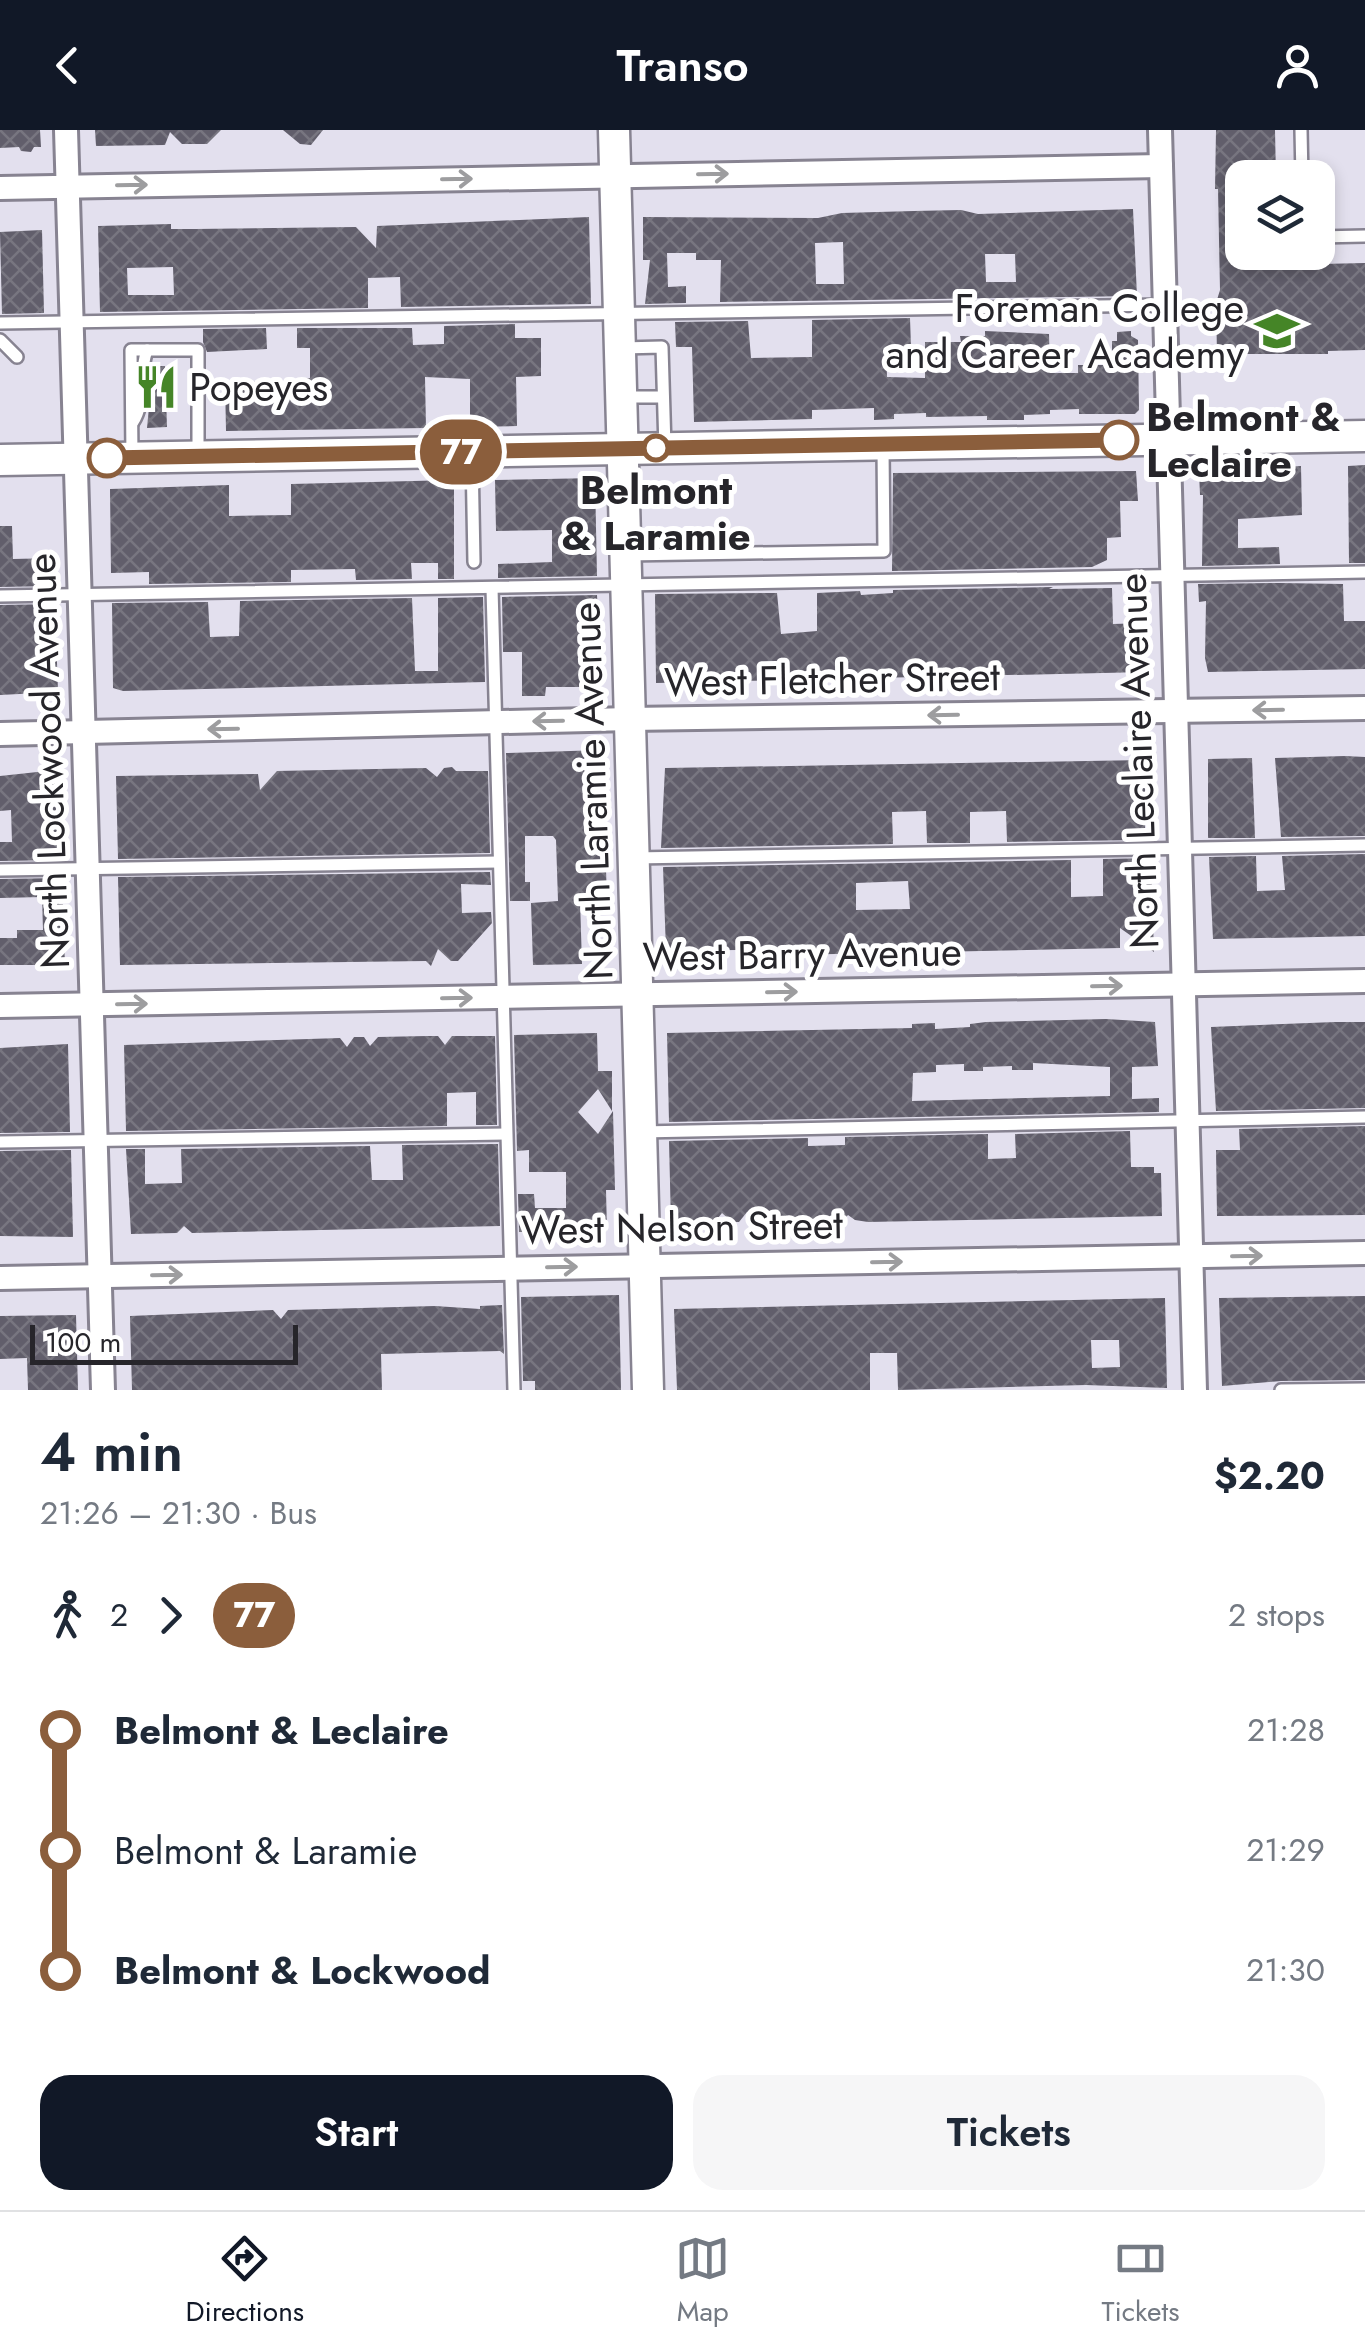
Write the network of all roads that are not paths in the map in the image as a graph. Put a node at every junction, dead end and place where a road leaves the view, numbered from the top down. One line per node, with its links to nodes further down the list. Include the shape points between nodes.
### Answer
1 (66, 130): 8 (street, North Lockwood Avenue)
2 (614, 130): 7 (main road, North Laramie Avenue)
3 (1160, 130): 6 (street, North Leclaire Avenue)
4 (1301, 130): 5 (lane)
5 (1302, 160)
6 (1161, 166): 7 (street, one-way to 6); 12 (street, North Leclaire Avenue)
7 (615, 176): 8 (street, one-way to 7); 13 (main road, North Laramie Avenue)
8 (68, 186): 9 (street); 14 (street, North Lockwood Avenue)
9 (0, 188)
10 (1365, 236): 11 (lane)
11 (1335, 237)
12 (1164, 305): 13 (lane); 24 (street, North Leclaire Avenue)
13 (619, 314): 14 (lane); 17 (main road, North Laramie Avenue)
14 (71, 322): 15 (lane); 31 (street, North Lockwood Avenue)
15 (0, 324)
16 (0, 340): 19 (lane)
17 (620, 348): 20 (lane, via 662,347); 21 (main road, North Laramie Avenue)
18 (147, 350): 22 (lane, via 140,412); 22 (lane, via 131,350); 29 (lane, via 198,350)
19 (17, 358)
20 (663, 396): 21 (lane); 26 (lane)
21 (621, 398): 27 (main road, North Laramie Avenue)
22 (131, 426): 30 (lane)
23 (1365, 436): 24 (main road)
24 (1166, 440): 25 (main road); 36 (street, North Leclaire Avenue)
25 (883, 444): 26 (main road); 34 (lane, via 884,551)
26 (665, 448): 27 (main road)
27 (622, 449): 28 (main road); 34 (main road, North Laramie Avenue)
28 (472, 452): 29 (main road); 33 (lane)
29 (198, 456): 30 (main road)
30 (132, 458): 31 (main road)
31 (76, 459): 32 (main road); 38 (street, North Lockwood Avenue)
32 (0, 460)
33 (474, 562)
34 (626, 570): 36 (lane); 37 (lane); 42 (main road, North Laramie Avenue)
35 (1365, 572): 36 (lane)
36 (1170, 576): 41 (street, North Leclaire Avenue)
37 (492, 588): 38 (lane); 43 (lane)
38 (81, 594): 39 (lane); 44 (street, North Lockwood Avenue)
39 (0, 596)
40 (1365, 708): 41 (street, West Fletcher Street, one-way to 41)
41 (1174, 711): 42 (street, West Fletcher Street, one-way to 42); 47 (street, North Leclaire Avenue)
42 (630, 719): 43 (street, West Fletcher Street, one-way to 43); 48 (main road, North Laramie Avenue)
43 (495, 722): 44 (street, West Fletcher Street, one-way to 44); 49 (lane)
44 (85, 732): 45 (street, West Fletcher Street); 50 (street, North Lockwood Avenue)
45 (0, 734)
46 (1365, 845): 47 (lane)
47 (1178, 848): 48 (lane); 53 (street, North Leclaire Avenue)
48 (634, 858): 54 (main road, North Laramie Avenue)
49 (498, 862): 50 (lane); 55 (lane)
50 (88, 868): 51 (lane); 56 (street, North Lockwood Avenue)
51 (0, 870)
52 (1365, 981): 53 (street, West Barry Avenue)
53 (1182, 984): 54 (street, West Barry Avenue, one-way to 53); 59 (street, North Leclaire Avenue)
54 (638, 994): 55 (street, West Barry Avenue); 60 (main road, North Laramie Avenue)
55 (502, 997): 56 (street, West Barry Avenue, one-way to 55); 61 (lane)
56 (92, 1004): 57 (street, West Barry Avenue); 62 (street, North Lockwood Avenue)
57 (0, 1006)
58 (1365, 1117): 59 (lane)
59 (1186, 1120): 60 (lane); 65 (street, North Leclaire Avenue)
60 (642, 1132): 66 (main road, North Laramie Avenue)
61 (506, 1134): 62 (lane); 67 (lane)
62 (96, 1140): 63 (lane); 68 (street, North Lockwood Avenue)
63 (0, 1142)
64 (1365, 1254): 65 (street, West Nelson Street, one-way to 64)
65 (1190, 1256): 66 (street, West Nelson Street, one-way to 65); 74 (street, North Leclaire Avenue)
66 (645, 1266): 67 (street, West Nelson Street, one-way to 66); 73 (main road, North Laramie Avenue)
67 (511, 1268): 68 (street, West Nelson Street, one-way to 67); 72 (lane)
68 (100, 1276): 69 (street, West Nelson Street); 71 (street, North Lockwood Avenue)
69 (0, 1278)
70 (1365, 1389): 75 (lane)
71 (103, 1390)
72 (514, 1390)
73 (648, 1390)
74 (1195, 1390)
75 (1281, 1390)

